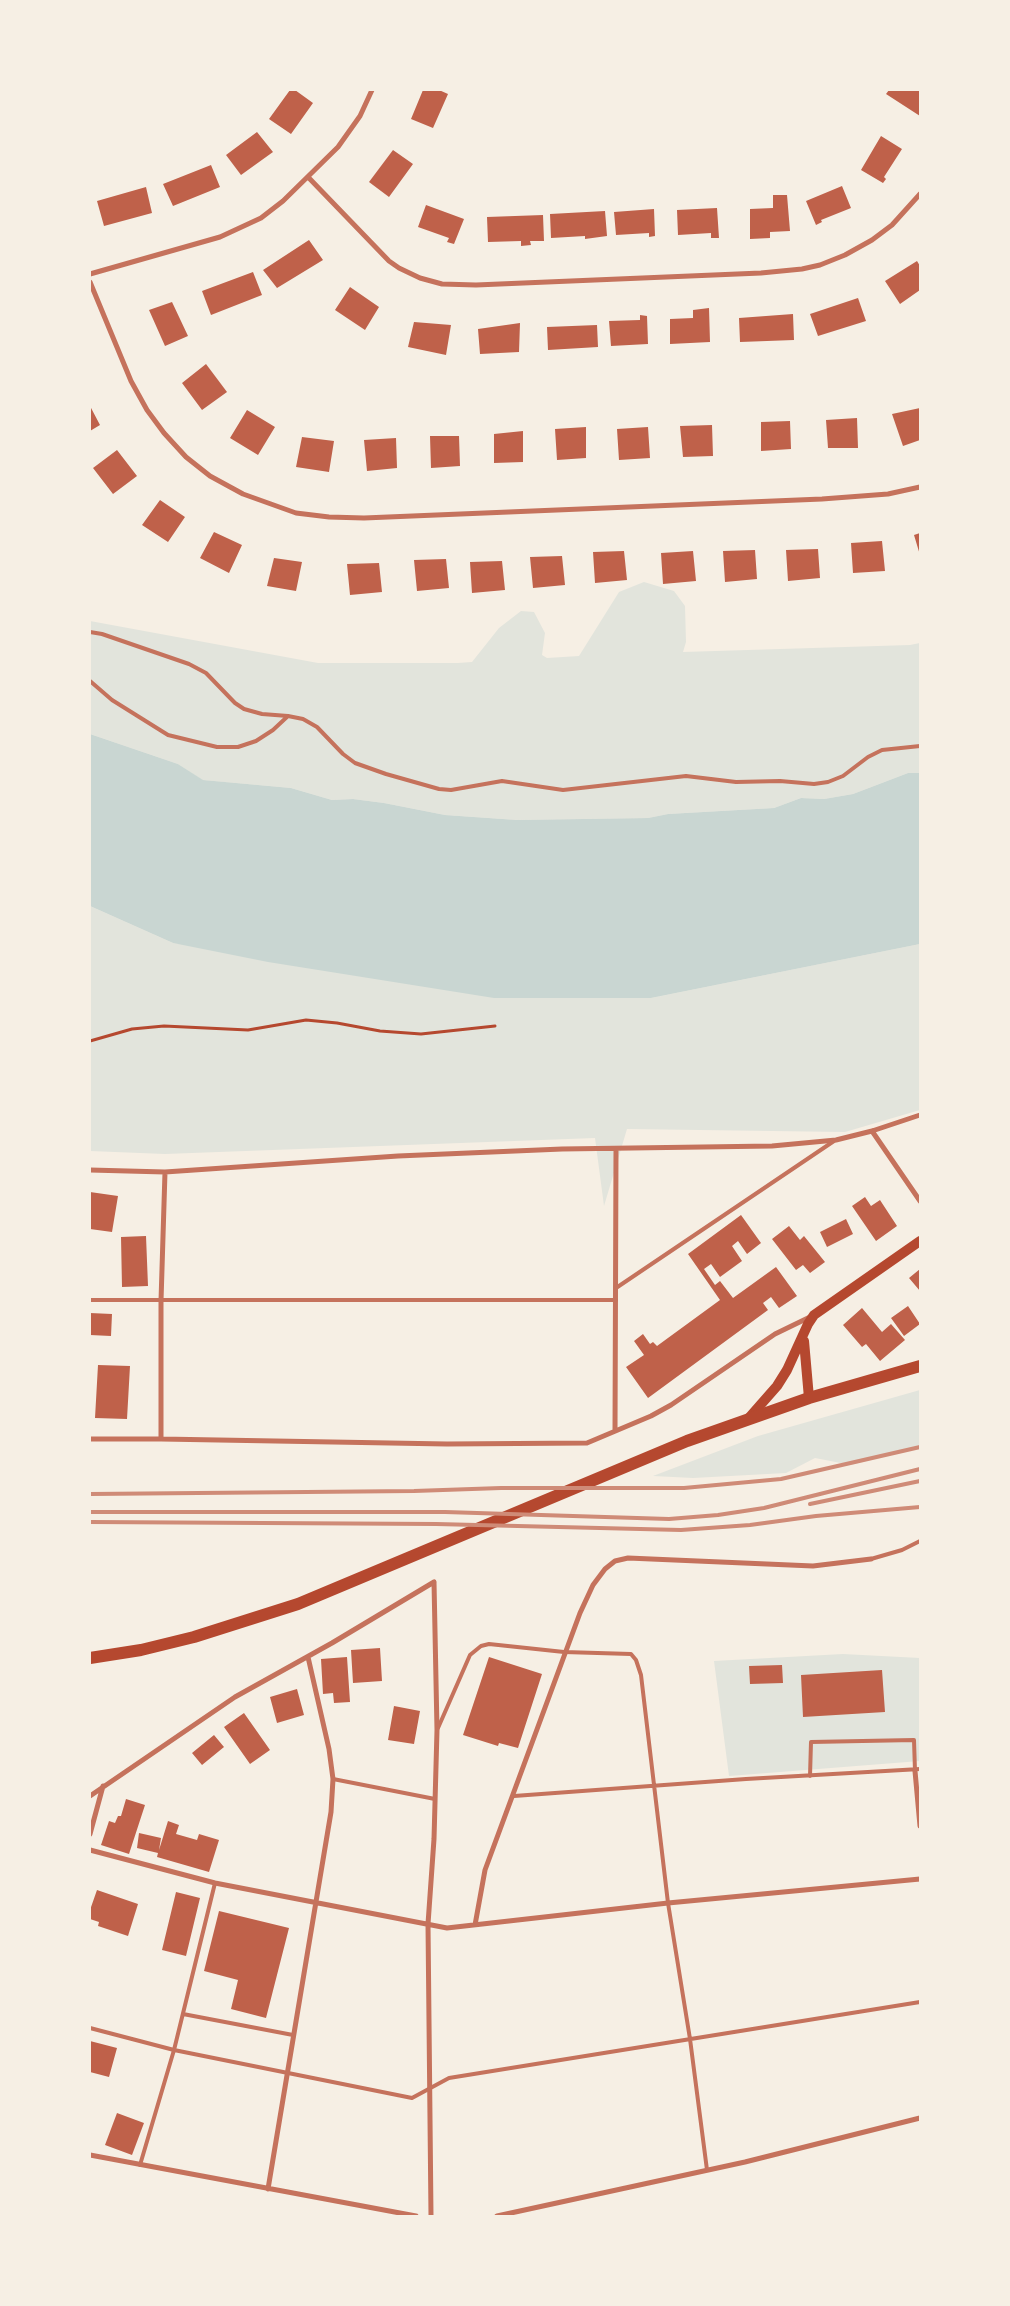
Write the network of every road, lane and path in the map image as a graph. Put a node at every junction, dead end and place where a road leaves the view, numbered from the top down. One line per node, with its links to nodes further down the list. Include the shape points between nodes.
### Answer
1 (372, 90): 2 (street, via 360,116 338,147)
2 (308, 177): 3 (street, via 399,268 442,284 476,285 802,269 846,255 872,240 892,225); 4 (street, via 261,218 235,231)
3 (920, 194)
4 (90, 274)
5 (90, 282): 6 (street, via 131,381 164,433 186,457 210,476 243,494 296,513 364,518 822,499 888,494)
6 (920, 487)
7 (90, 632): 9 (lane, via 189,664 206,673 244,708 262,714)
8 (90, 681): 9 (lane, via 120,705 168,735 217,747 238,747 256,740)
9 (288, 716): 10 (lane, via 304,719 317,727 355,763 451,790 502,781 563,790 686,776 736,782 814,784 843,776 882,750)
10 (920, 746)
11 (495, 1026): 12 (path, via 421,1034 306,1020 248,1030 164,1026 132,1029)
12 (90, 1040)
13 (920, 1115): 14 (street)
14 (872, 1131): 15 (street); 19 (street)
15 (836, 1140): 16 (street, via 772,1146); 21 (lane)
16 (616, 1150): 18 (street, via 562,1149 407,1156); 21 (street)
17 (90, 1170): 18 (street)
18 (165, 1172): 24 (street)
19 (920, 1201)
20 (920, 1241): 25 (main road)
21 (616, 1288): 23 (street)
22 (90, 1300): 24 (lane)
23 (616, 1300): 24 (lane); 30 (street)
24 (161, 1301): 32 (street)
25 (814, 1315): 26 (main road); 30 (street, via 775,1334 671,1405)
26 (804, 1335): 28 (main road); 29 (main road, via 777,1386)
27 (920, 1366): 28 (main road)
28 (809, 1398): 29 (main road)
29 (748, 1419): 37 (main road, via 631,1463 298,1604 158,1646)
30 (615, 1431): 32 (street, via 587,1443)
31 (90, 1439): 32 (street)
32 (161, 1439)
33 (920, 1541): 34 (lane)
34 (871, 1559): 35 (street, via 813,1566 628,1558 605,1569 592,1585)
35 (564, 1652): 38 (lane, via 489,1644 481,1646 470,1655); 43 (lane, via 631,1654 636,1660 644,1693); 45 (street)
36 (308, 1657): 38 (street, via 434,1582); 41 (street); 42 (street, via 234,1697)
37 (90, 1658)
38 (437, 1730): 46 (street)
39 (918, 1770): 40 (lane); 40 (lane, via 914,1740 811,1742); 47 (street)
40 (810, 1776): 43 (lane)
41 (333, 1780): 46 (lane); 52 (street)
42 (103, 1786): 44 (street); 48 (street)
43 (653, 1787): 45 (lane); 53 (lane)
44 (90, 1796)
45 (514, 1796): 55 (street, via 485,1870)
46 (435, 1799): 54 (street)
47 (920, 1826)
48 (90, 1834)
49 (90, 1850): 51 (street)
50 (920, 1879): 53 (street)
51 (215, 1883): 52 (street); 57 (lane)
52 (316, 1903): 54 (street); 59 (street)
53 (668, 1903): 55 (street); 60 (lane)
54 (428, 1924): 55 (street, via 447,1928); 63 (street)
55 (475, 1925)
56 (920, 2002): 60 (lane)
57 (183, 2014): 59 (lane); 61 (lane)
58 (90, 2028): 61 (lane)
59 (293, 2035): 62 (street)
60 (690, 2039): 63 (lane, via 449,2078); 67 (lane)
61 (174, 2050): 62 (lane); 66 (lane)
62 (287, 2072): 63 (lane, via 412,2098); 68 (street)
63 (430, 2088): 70 (street)
64 (920, 2118): 67 (street)
65 (90, 2155): 66 (street)
66 (140, 2165): 68 (street)
67 (707, 2170): 71 (street)
68 (268, 2189): 69 (street)
69 (416, 2216)
70 (431, 2216)
71 (497, 2216)

